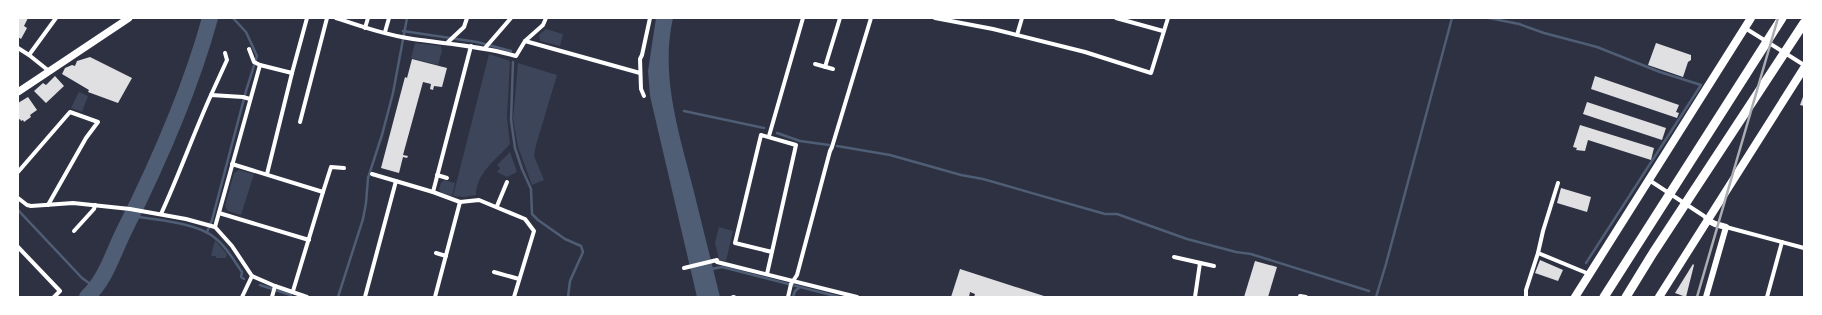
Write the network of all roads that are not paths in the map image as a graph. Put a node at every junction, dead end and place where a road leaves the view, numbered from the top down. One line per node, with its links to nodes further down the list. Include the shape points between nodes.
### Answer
1 (56, 18): 34 (street)
2 (129, 18): 40 (main road)
3 (307, 18): 41 (street)
4 (327, 18): 47 (street)
5 (336, 18): 22 (street)
6 (368, 18): 22 (street)
7 (389, 18): 25 (street)
8 (467, 18): 27 (street, via 464,28)
9 (511, 18): 30 (street)
10 (546, 18): 28 (street, via 544,25)
11 (650, 18): 42 (street, via 640,59)
12 (803, 18): 48 (street)
13 (840, 18): 38 (street)
14 (871, 18): 90 (street, via 830,151 798,275)
15 (935, 18): 26 (street)
16 (1022, 18): 26 (street)
17 (1116, 18): 24 (street)
18 (1168, 18): 24 (street)
19 (1751, 18): 23 (highway)
20 (1782, 18): 108 (highway)
21 (1804, 23): 109 (highway)
22 (365, 28): 25 (street)
23 (1745, 28): 37 (street); 56 (highway)
24 (1163, 31): 26 (street, via 1151,73)
25 (385, 32): 27 (street, via 402,37)
26 (1017, 35)
27 (450, 40): 29 (street)
28 (525, 42): 30 (street, via 516,56); 42 (street)
29 (471, 46): 30 (street); 54 (street)
30 (487, 46)
31 (18, 48): 34 (street)
32 (249, 49): 35 (street)
33 (225, 53): 44 (street, via 227,60)
34 (29, 55): 40 (street)
35 (257, 63): 41 (street); 46 (street)
36 (815, 64): 38 (street)
37 (1804, 66): 69 (highway)
38 (825, 67): 39 (street)
39 (833, 69)
40 (49, 71): 43 (main road)
41 (292, 73): 52 (street)
42 (640, 73): 45 (street)
43 (18, 92)
44 (211, 96): 46 (street); 68 (street)
45 (644, 96)
46 (246, 98): 49 (street)
47 (300, 122)
48 (769, 136): 77 (street, via 796,145); 77 (street, via 761,135 735,244)
49 (232, 164): 52 (street); 67 (street)
50 (344, 168): 60 (street, via 331,167)
51 (18, 172): 64 (street, via 70,112 98,122 86,138)
52 (267, 174): 60 (street)
53 (372, 174): 57 (street)
54 (437, 175): 55 (street); 61 (street)
55 (447, 178)
56 (1649, 180): 69 (street); 87 (highway)
57 (396, 181): 61 (street); 98 (street)
58 (507, 182): 66 (street)
59 (1558, 183): 79 (street, via 1542,231)
60 (324, 192): 73 (street)
61 (433, 192): 63 (street)
62 (18, 198): 64 (street, via 26,205)
63 (460, 202): 66 (street, via 478,200); 80 (street)
64 (48, 205): 65 (street)
65 (95, 205): 68 (street); 72 (street)
66 (497, 206): 89 (street, via 525,220 534,231)
67 (219, 213): 70 (street); 73 (street)
68 (161, 214): 70 (street)
69 (1707, 220): 71 (street); 110 (highway)
70 (212, 226): 88 (street, via 232,246)
71 (1726, 227): 74 (street); 111 (street)
72 (74, 231)
73 (309, 240): 92 (street)
74 (1782, 242): 76 (street); 112 (street)
75 (18, 247): 94 (street, via 60,292)
76 (1804, 248)
77 (772, 252): 86 (street)
78 (436, 253): 80 (street)
79 (1538, 253): 87 (street); 106 (street)
80 (446, 256): 99 (street)
81 (1174, 257): 82 (street)
82 (1200, 263): 83 (street); 103 (street)
83 (1214, 266)
84 (684, 268): 86 (street, via 717,261)
85 (494, 272): 89 (street)
86 (767, 274): 90 (street)
87 (1589, 275): 107 (highway)
88 (252, 276): 91 (street); 95 (street)
89 (519, 279): 100 (street)
90 (792, 284): 101 (street); 102 (street)
91 (274, 289): 92 (street); 96 (street)
92 (293, 292): 93 (street)
93 (301, 296): 97 (street)
94 (54, 297)
95 (242, 297)
96 (272, 297)
97 (307, 297)
98 (365, 297)
99 (435, 297)
100 (514, 297)
101 (788, 297)
102 (857, 297)
103 (1195, 297)
104 (1300, 297): 105 (street)
105 (1306, 297)
106 (1526, 297)
107 (1575, 297)
108 (1604, 297)
109 (1626, 297)
110 (1659, 297)
111 (1706, 297)
112 (1767, 297)

